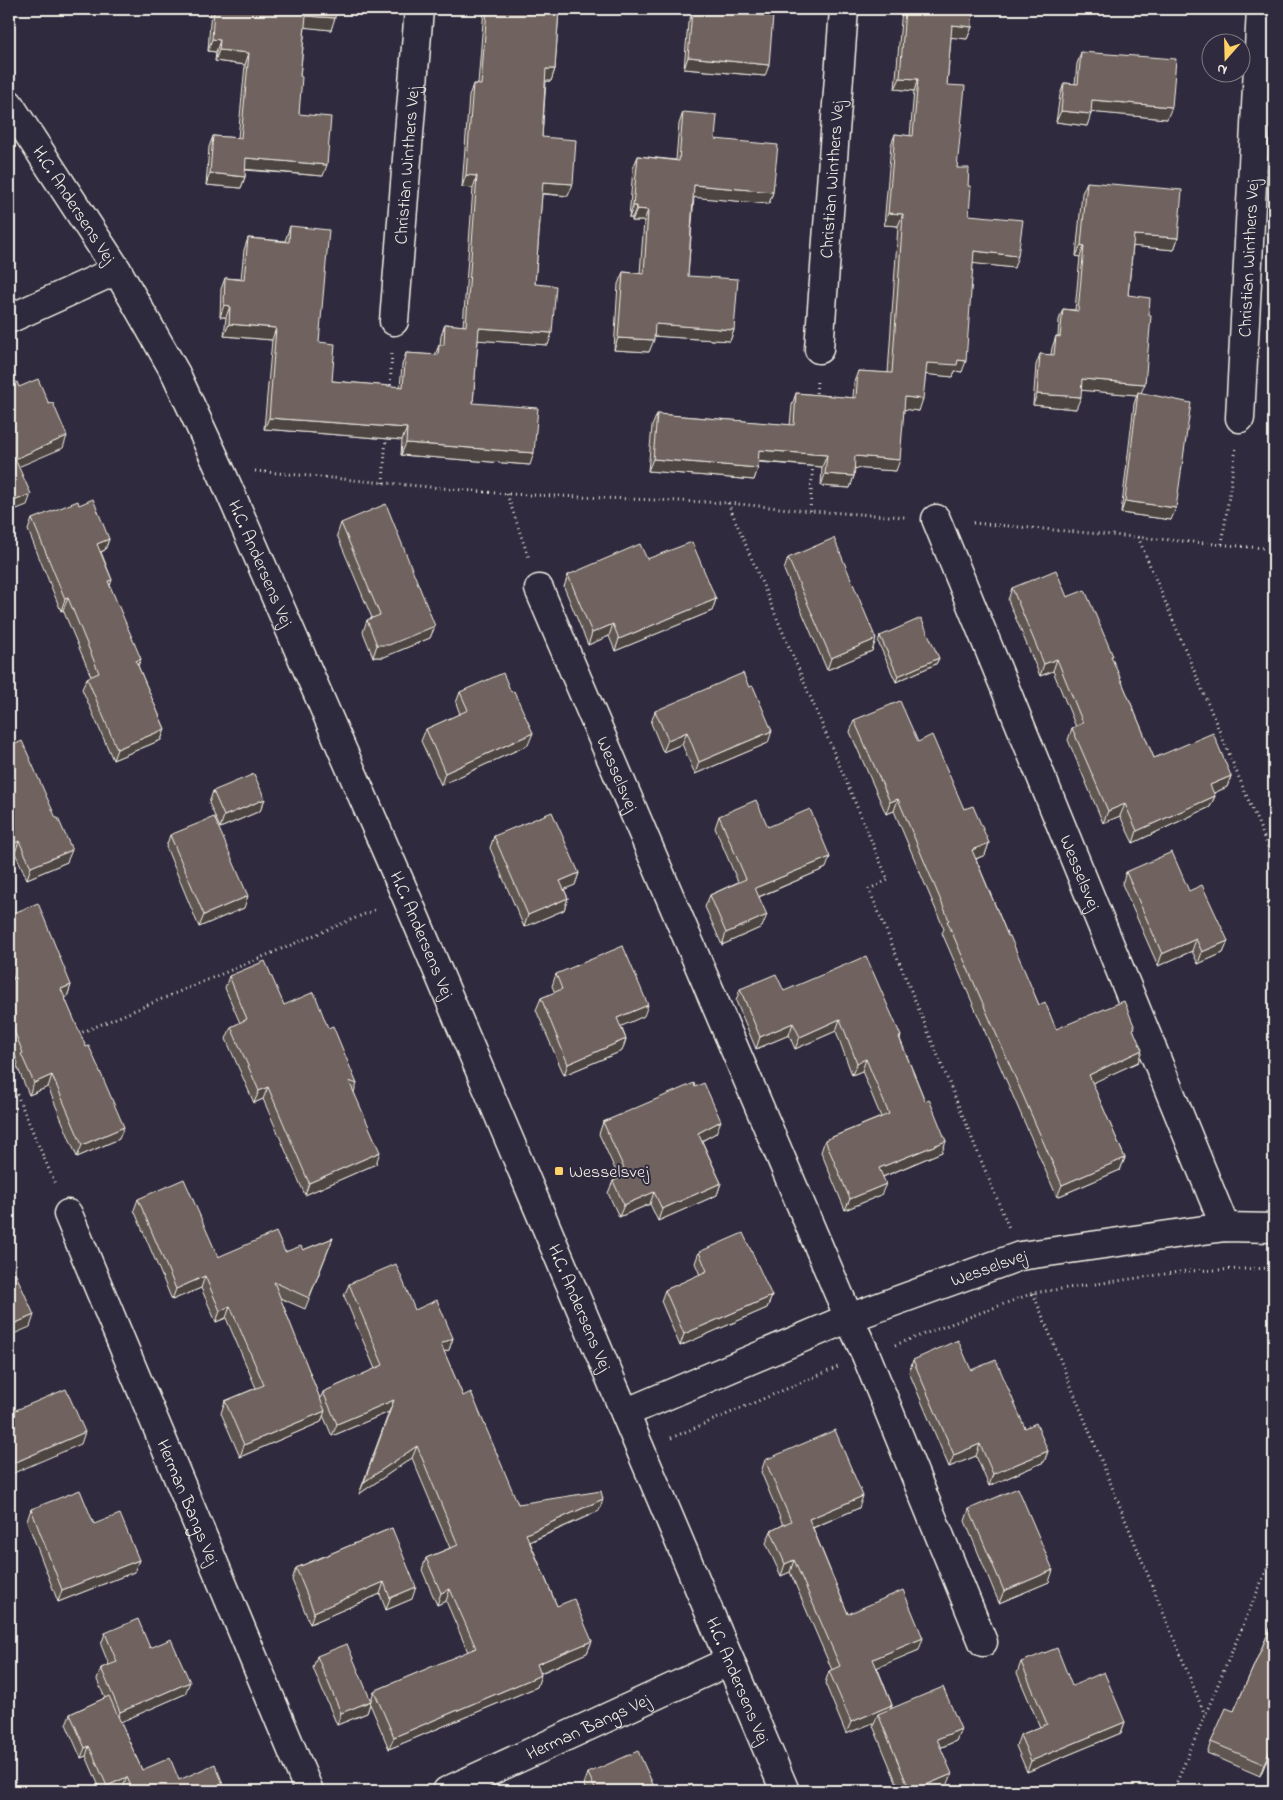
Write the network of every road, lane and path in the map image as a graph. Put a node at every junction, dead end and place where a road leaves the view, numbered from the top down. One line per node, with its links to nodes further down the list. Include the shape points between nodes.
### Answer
1 (419, 9): 7 (street, Christian Winthers Vej)
2 (844, 9): 8 (street, Christian Winthers Vej)
3 (1261, 9): 11 (street, Christian Winthers Vej)
4 (9, 104): 5 (street, H.C. Andersens Vej)
5 (117, 270): 6 (street); 14 (street, H.C. Andersens Vej, via 176,374)
6 (9, 320)
7 (394, 321): 9 (path)
8 (819, 349): 10 (path)
9 (389, 397)
10 (816, 406)
11 (1240, 418): 21 (path)
12 (386, 435): 15 (path)
13 (813, 454): 18 (path)
14 (223, 476): 15 (path, via 245,470); 25 (street, H.C. Andersens Vej)
15 (383, 483): 16 (path)
16 (507, 494): 17 (path); 23 (path)
17 (728, 502): 18 (path); 33 (path, via 888,880 869,889)
18 (810, 511): 19 (path)
19 (936, 519): 20 (path); 31 (street, Wesselsvej)
20 (1138, 537): 21 (path); 24 (path)
21 (1222, 544): 22 (path)
22 (1274, 549)
23 (539, 589): 36 (street, Wesselsvej)
24 (1274, 861)
25 (406, 896): 26 (path); 38 (street, H.C. Andersens Vej)
26 (72, 1037)
27 (27, 1056): 28 (path)
28 (9, 1064)
29 (9, 1076): 30 (path)
30 (68, 1214): 44 (street, Herman Bangs Vej)
31 (1225, 1227): 32 (street, Wesselsvej); 33 (street, Wesselsvej)
32 (1274, 1228)
33 (1020, 1256): 36 (street, Wesselsvej)
34 (1274, 1268): 35 (path, via 1186,1271)
35 (1033, 1293): 37 (path); 43 (path)
36 (849, 1318): 37 (street, Wesselsvej); 38 (street, Wesselsvej)
37 (866, 1355): 39 (path); 41 (street, Wesselsvej)
38 (625, 1413): 39 (street, H.C. Andersens Vej)
39 (641, 1451): 42 (street, H.C. Andersens Vej)
40 (1274, 1552): 43 (path)
41 (983, 1642)
42 (730, 1661): 45 (street, Herman Bangs Vej); 46 (street, H.C. Andersens Vej)
43 (1206, 1715): 47 (path)
44 (309, 1791)
45 (447, 1791)
46 (785, 1791)
47 (1174, 1791)

